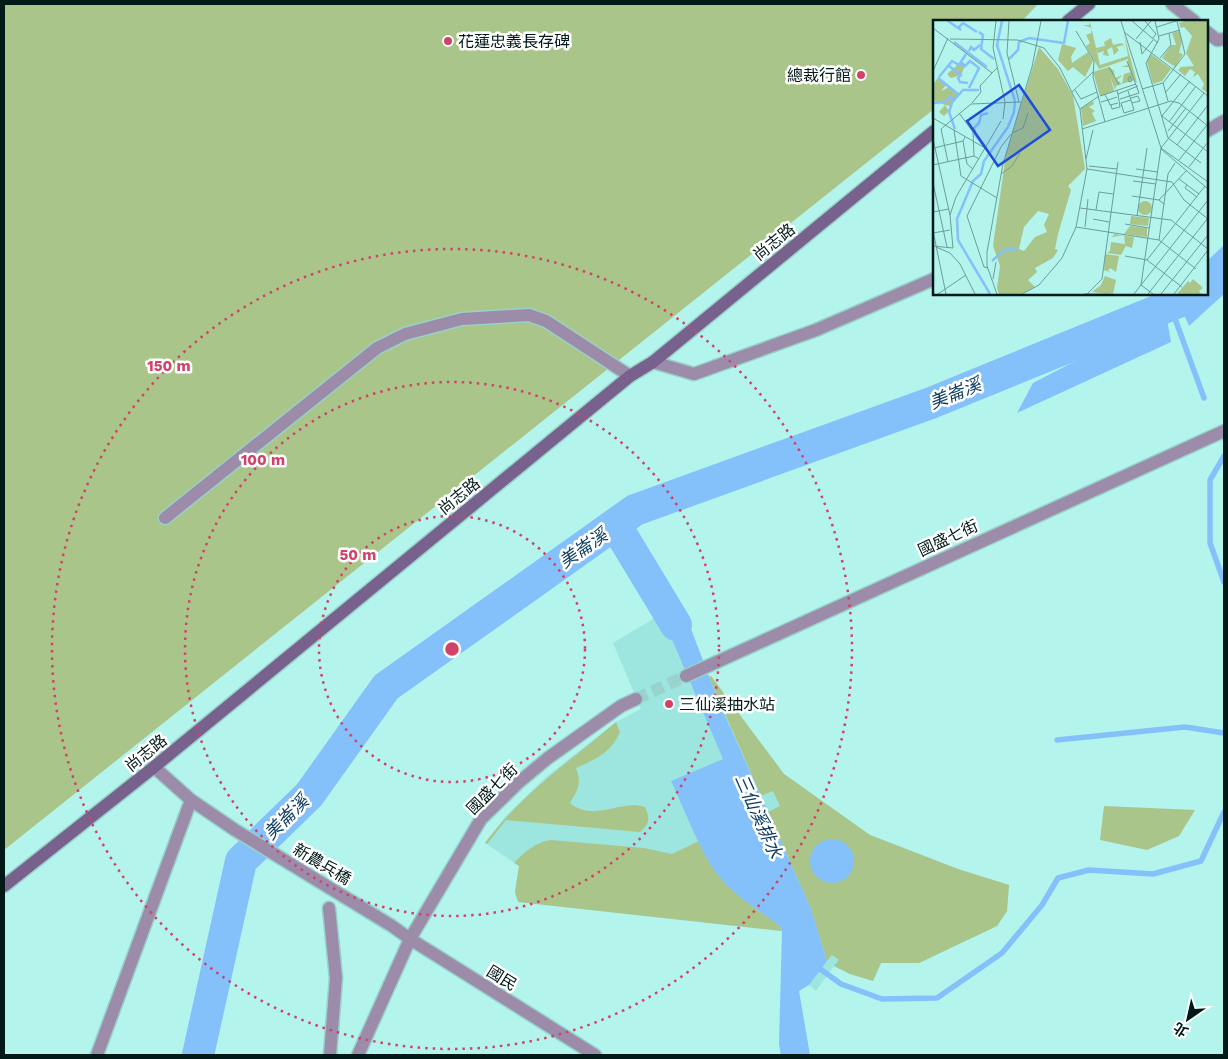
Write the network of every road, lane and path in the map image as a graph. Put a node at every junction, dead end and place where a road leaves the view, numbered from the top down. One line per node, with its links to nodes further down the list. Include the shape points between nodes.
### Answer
1 (1089, 4): 3 (street)
2 (1172, 4): 4 (street)
3 (1069, 20)
4 (1193, 20)
5 (1208, 33): 6 (street, via 1217,40)
6 (1224, 38)
7 (1224, 121): 8 (street)
8 (1208, 129)
9 (933, 132): 11 (street, 尚志路)
10 (933, 279): 11 (street, via 816,330 694,374)
11 (653, 362): 12 (street, 尚志路)
12 (630, 376): 14 (street, via 546,320 529,315 462,319 405,334 377,348); 17 (street, 尚志路)
13 (1224, 431): 15 (street, 國盛七街)
14 (165, 518)
15 (686, 676)
16 (636, 699): 22 (street, 國盛七街, via 621,706 548,758 481,819)
17 (154, 767): 18 (street, 新農兵橋); 19 (street, 尚志路)
18 (191, 800): 21 (street, 新農兵橋); 23 (street)
19 (4, 886)
20 (329, 908): 24 (street, via 336,978)
21 (392, 926): 22 (street, 國民)
22 (410, 940): 25 (street, 國盛七街); 26 (street, 國民)
23 (97, 1055)
24 (330, 1055)
25 (358, 1055)
26 (596, 1055)

